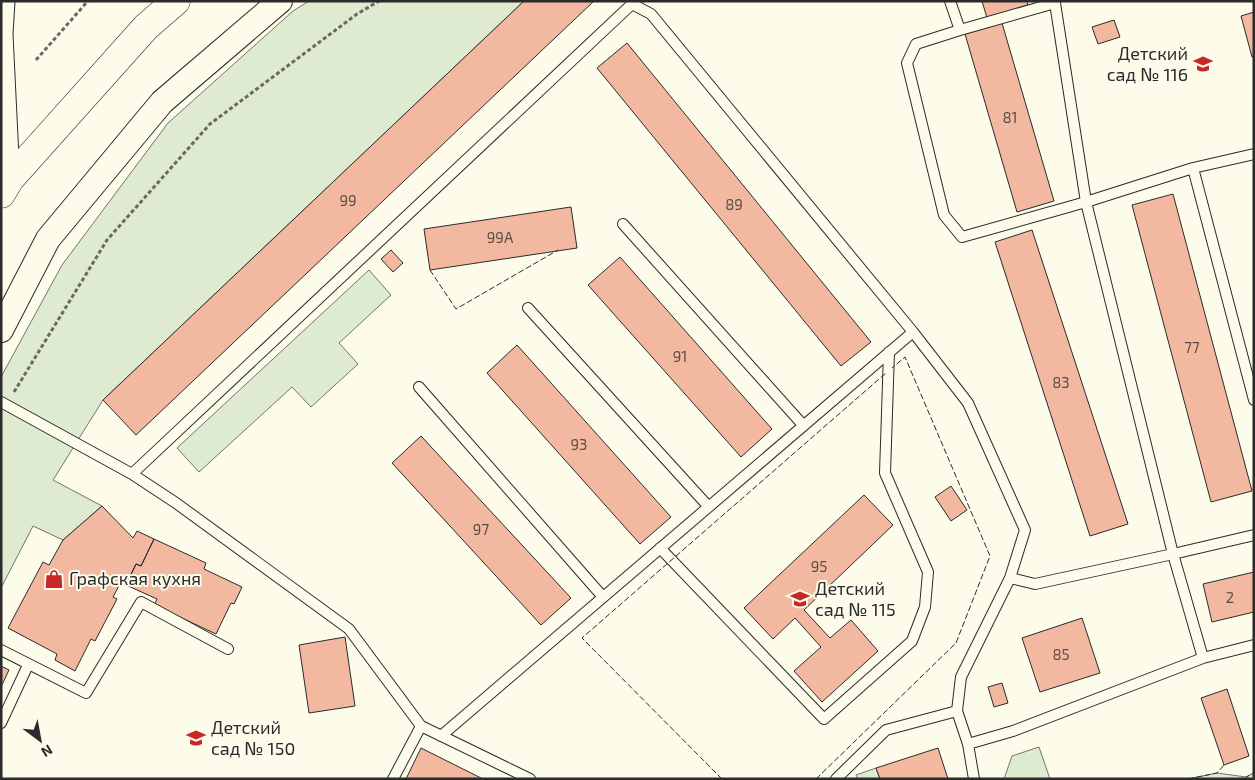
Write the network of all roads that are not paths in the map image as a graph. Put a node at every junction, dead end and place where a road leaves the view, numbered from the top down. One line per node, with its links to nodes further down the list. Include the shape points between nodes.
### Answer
1 (5, 1): 8 (street)
2 (176, 1): 11 (highway, via 146,27)
3 (280, 1): 15 (street, via 162,102 48,239)
4 (950, 1): 7 (lane)
5 (633, 2): 16 (lane, via 651,14); 22 (lane)
6 (1055, 2): 7 (lane); 12 (lane)
7 (960, 30): 12 (lane, via 916,44 907,63 944,215 962,237)
8 (2, 34): 11 (street)
9 (1254, 154): 10 (lane)
10 (1193, 168): 12 (lane); 19 (lane)
11 (6, 187)
12 (1086, 202): 26 (lane)
13 (623, 224): 21 (lane)
14 (528, 308): 23 (lane)
15 (1, 330)
16 (913, 332): 17 (lane); 27 (lane, via 968,403 1025,530)
17 (889, 352): 21 (lane); 25 (lane, via 885,473 928,572 925,607 912,641 824,719)
18 (419, 387): 28 (lane)
19 (1254, 400)
20 (4, 403): 22 (lane)
21 (803, 424): 23 (lane)
22 (132, 474): 36 (lane, via 349,628)
23 (708, 506): 25 (lane)
24 (1254, 535): 26 (lane)
25 (660, 548): 28 (lane)
26 (1174, 554): 27 (lane, via 1035,584); 32 (lane)
27 (1010, 578): 34 (lane, via 961,677)
28 (603, 597): 37 (lane)
29 (1254, 645): 32 (lane)
30 (228, 649): 33 (lane, via 141,602 86,694)
31 (1, 650): 33 (lane)
32 (1203, 658): 38 (lane, via 1013,731)
33 (28, 665): 35 (lane)
34 (958, 711): 38 (lane); 41 (lane, via 886,730)
35 (1, 722)
36 (421, 726): 37 (lane); 39 (lane)
37 (441, 736): 40 (lane)
38 (968, 744): 42 (lane)
39 (394, 779)
40 (530, 779)
41 (836, 779)
42 (974, 779)

